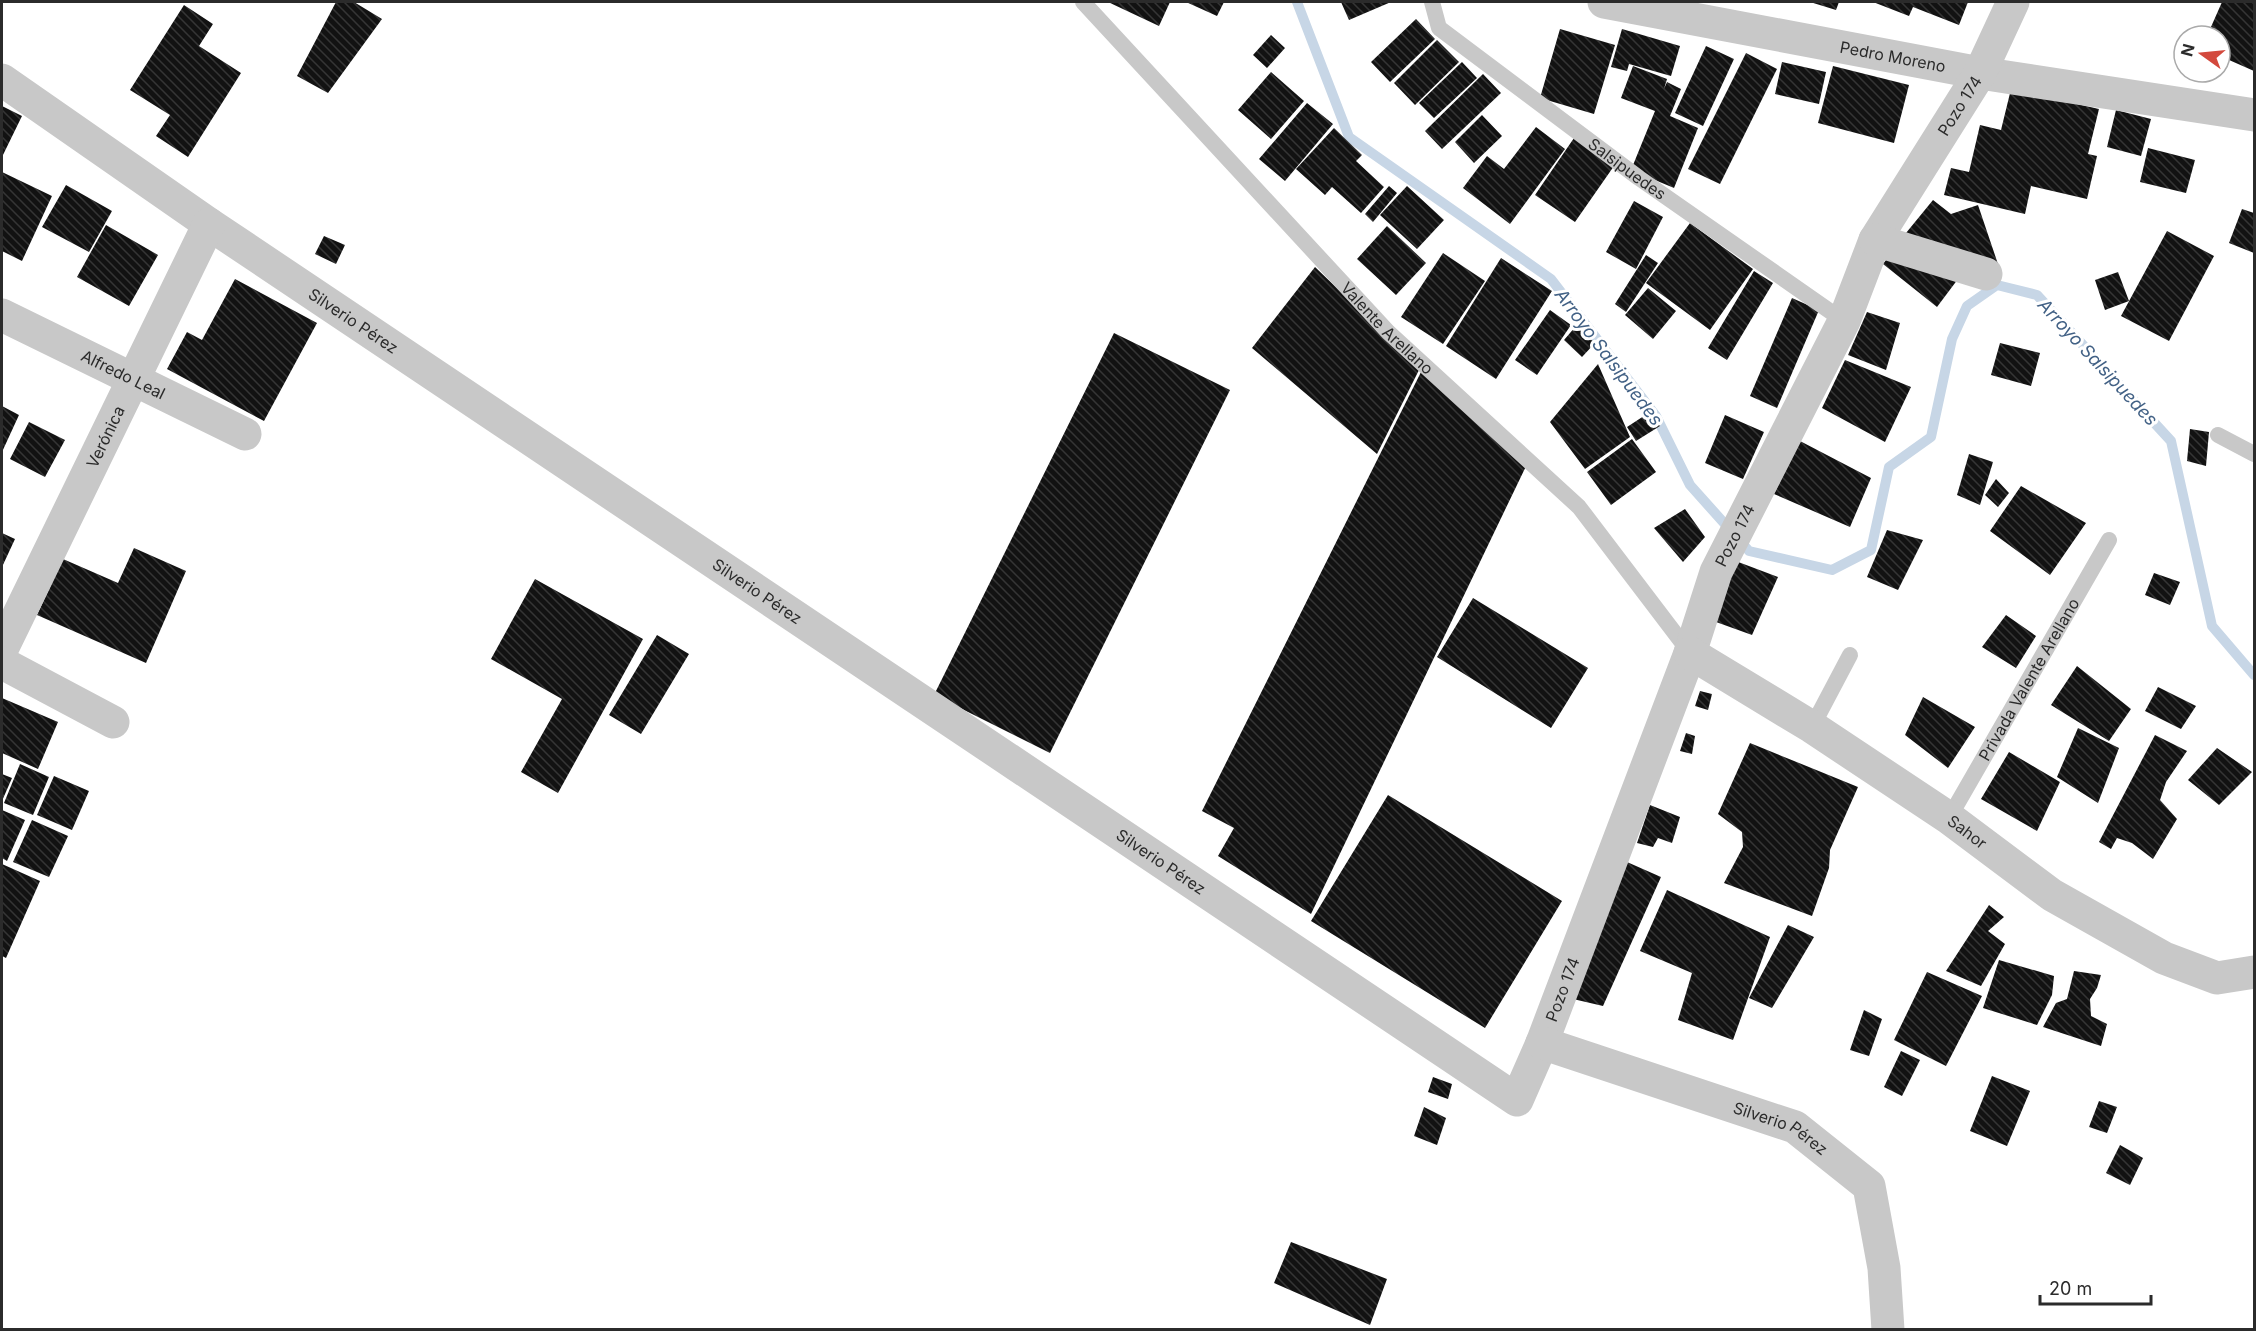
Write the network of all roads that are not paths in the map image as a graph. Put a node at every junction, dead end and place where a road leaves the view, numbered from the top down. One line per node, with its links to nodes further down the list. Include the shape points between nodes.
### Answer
1 (1083, 2): 19 (lane, Valente Arellano, via 1389,332 1579,507)
2 (1432, 2): 12 (lane, Salsipuedes, via 1439,28 1639,178)
3 (1604, 2): 5 (street, Pedro Moreno)
4 (2013, 2): 5 (street, Pozo 174)
5 (1980, 73): 7 (street, Pedro Moreno); 9 (street, Pozo 174)
6 (2, 80): 8 (street, Silverio Pérez)
7 (2254, 115)
8 (209, 224): 13 (street, Verónica); 27 (street, Silverio Pérez)
9 (1875, 240): 10 (street); 12 (street, Pozo 174)
10 (1986, 274)
11 (2, 315): 13 (street, Alfredo Leal)
12 (1844, 321): 19 (street, Pozo 174, via 1716,572)
13 (133, 379): 14 (street, Alfredo Leal); 18 (street, Verónica)
14 (244, 434)
15 (2218, 435): 16 (lane)
16 (2254, 454)
17 (2109, 540): 24 (lane, Privada Valente Arellano)
18 (2, 649)
19 (1690, 653): 23 (street, Sahor); 26 (street, Pozo 174)
20 (1850, 655): 23 (lane)
21 (2, 663): 22 (street)
22 (113, 722)
23 (1812, 727): 24 (street, Sahor)
24 (1949, 818): 25 (street, Sahor, via 2052,895 2164,958 2217,978)
25 (2254, 972)
26 (1542, 1043): 27 (street, Pozo 174); 28 (street, Silverio Pérez, via 1795,1126 1869,1186 1884,1268)
27 (1516, 1100)
28 (1888, 1329)

